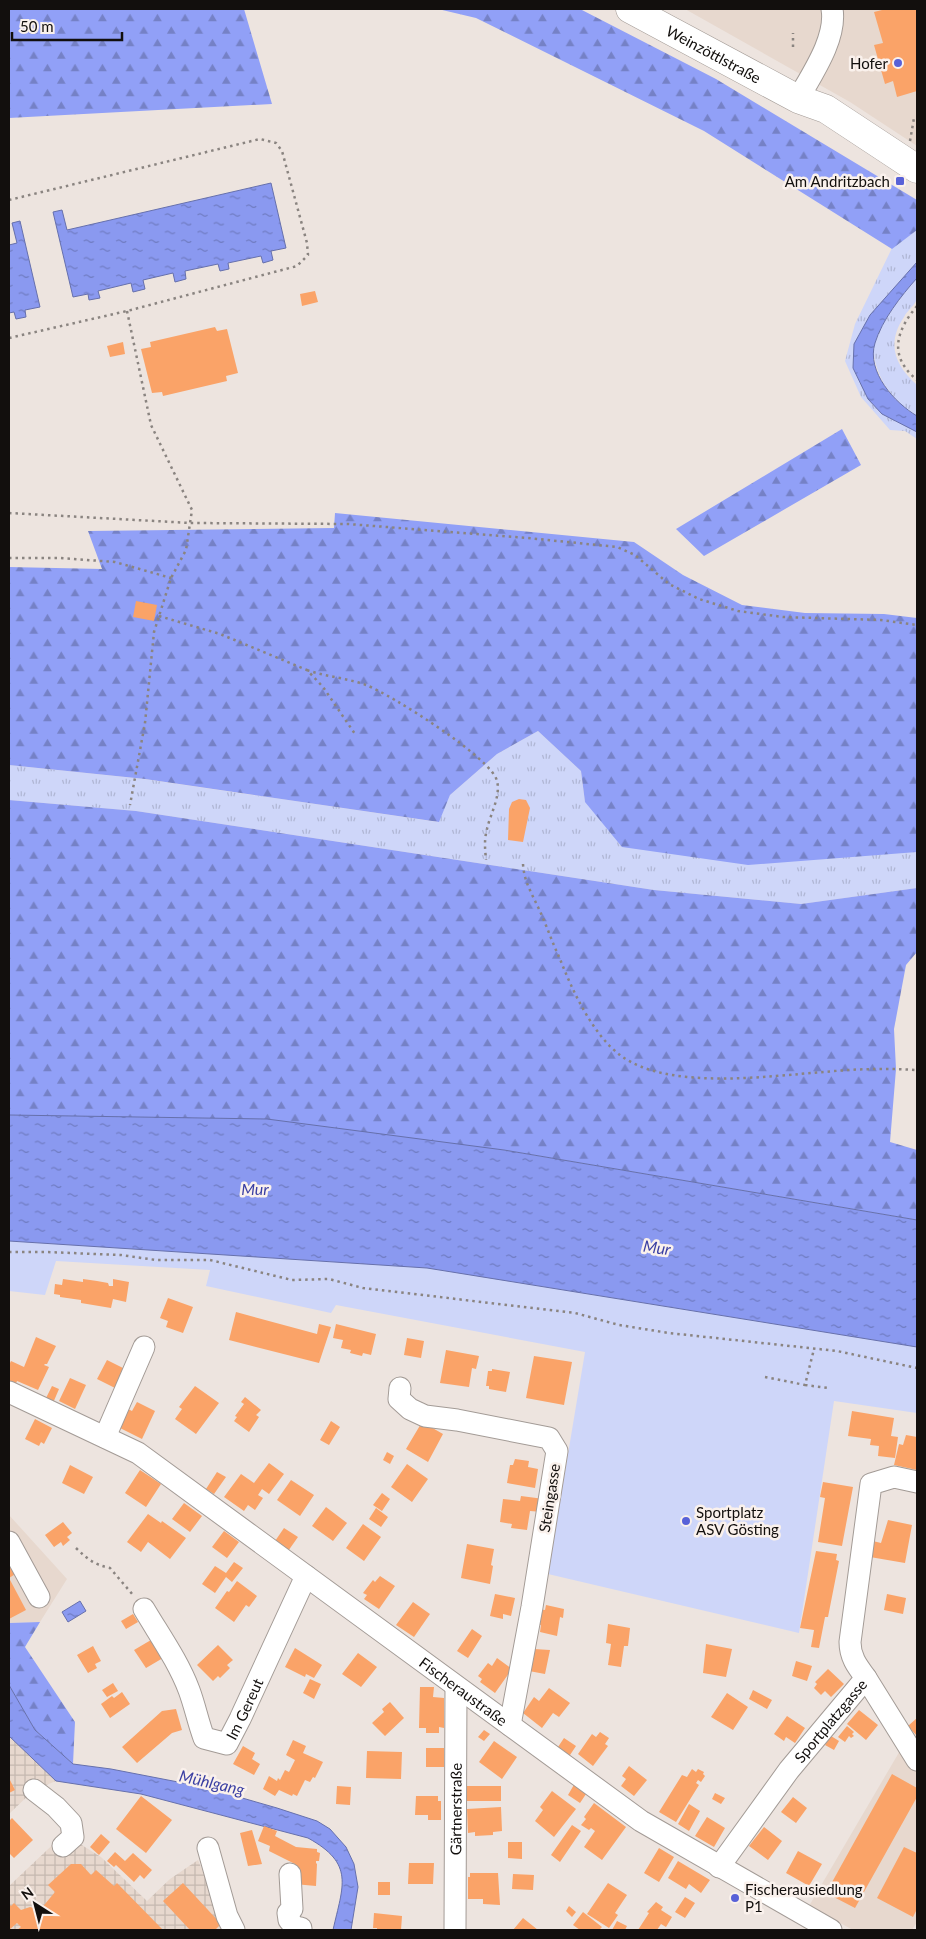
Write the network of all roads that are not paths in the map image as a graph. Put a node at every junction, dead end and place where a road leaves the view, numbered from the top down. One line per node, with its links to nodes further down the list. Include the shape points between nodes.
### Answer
1 (630, 9): 3 (main road, Weinzöttlstraße)
2 (832, 9): 3 (street, via 832,28 822,56)
3 (798, 99): 4 (main road, Weinzöttlstraße, via 826,109); 5 (main road, Weinzöttlstraße, via 832,130)
4 (913, 158)
5 (917, 182)
6 (144, 1347): 9 (street)
7 (400, 1388): 17 (street, Steingasse, via 399,1399 410,1409 426,1416 549,1438 557,1450)
8 (9, 1392): 9 (street, Fischeraustraße)
9 (105, 1437): 12 (street, Fischeraustraße, via 138,1453)
10 (917, 1482): 15 (street, Sportplatzgasse, via 894,1477 871,1484 850,1642 853,1659)
11 (9, 1542): 13 (street)
12 (306, 1576): 14 (street, Im Gereut, via 227,1744 204,1738 176,1662); 16 (street, Fischeraustraße)
13 (39, 1597)
14 (144, 1609)
15 (866, 1678): 18 (street); 22 (street, Sportplatzgasse, via 788,1770)
16 (456, 1687): 17 (street, Fischeraustraße); 27 (street, Gärtnerstraße)
17 (510, 1725): 22 (street, Fischeraustraße, via 641,1821)
18 (917, 1760)
19 (34, 1790): 20 (street, via 71,1823 72,1837)
20 (64, 1846)
21 (208, 1848): 26 (street, via 224,1907)
22 (719, 1867): 24 (street, Fischeraustraße)
23 (290, 1874): 25 (street, via 292,1909 288,1913 289,1920)
24 (804, 1924): 28 (street, Fischeraustraße)
25 (301, 1929)
26 (234, 1930)
27 (455, 1930)
28 (831, 1930)

